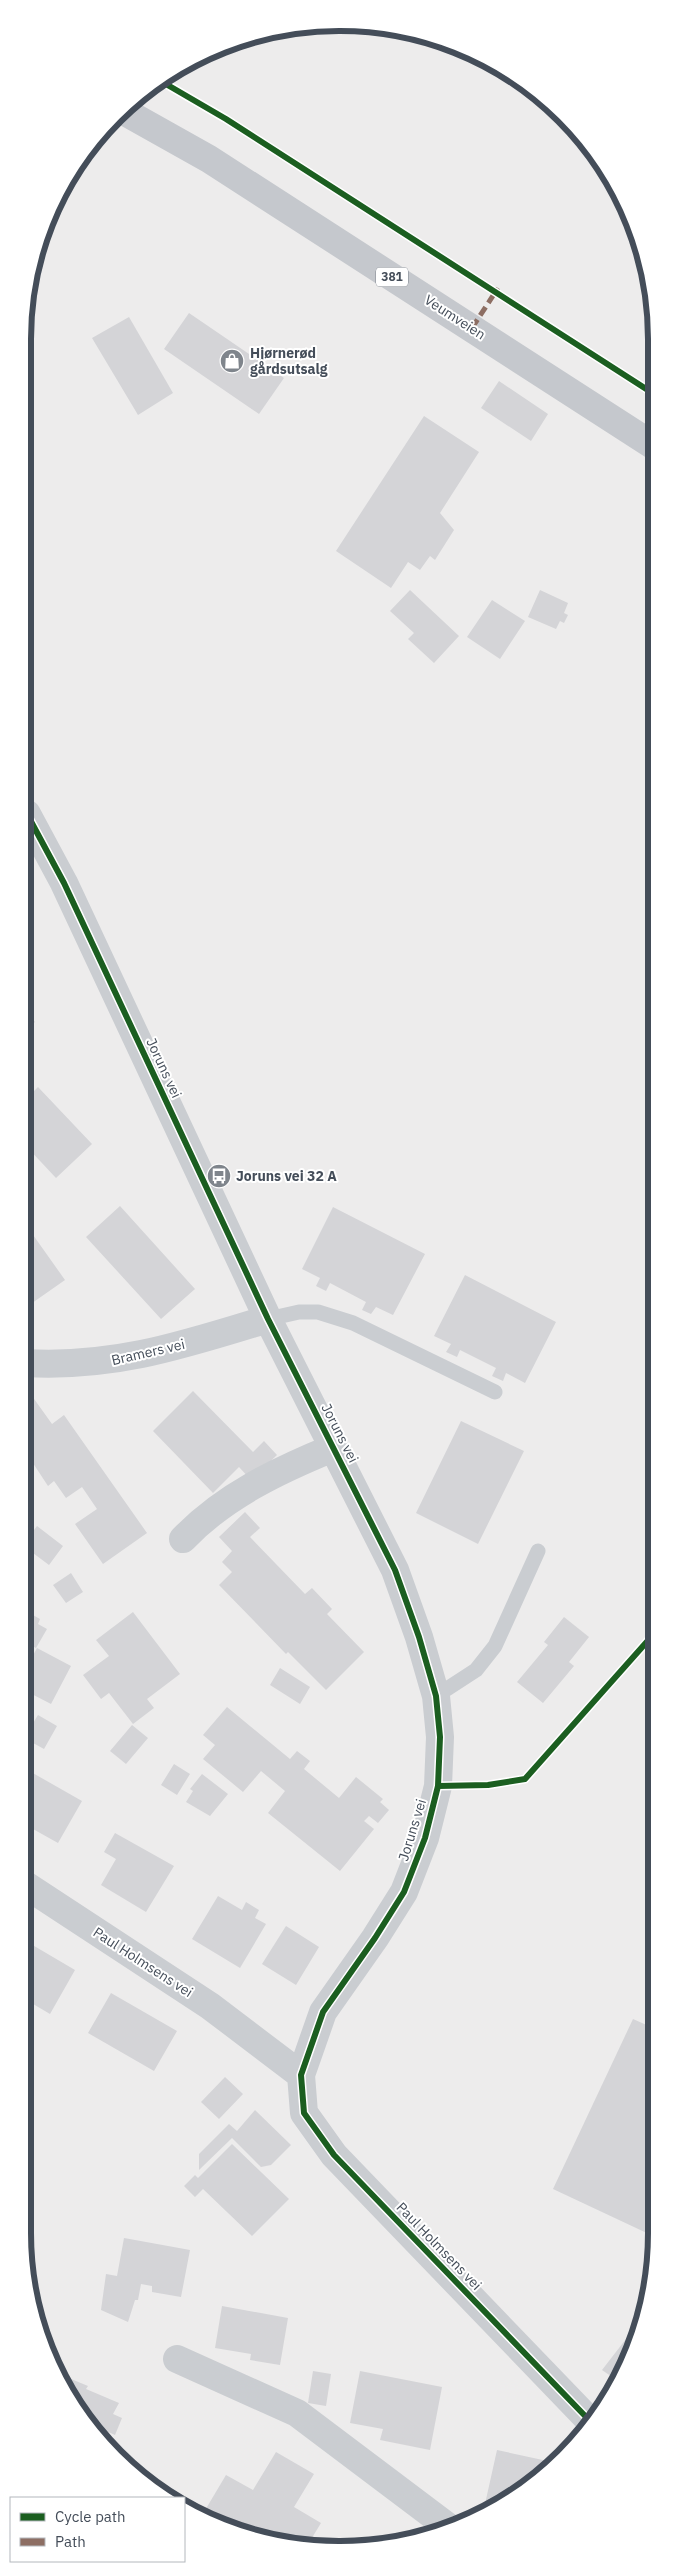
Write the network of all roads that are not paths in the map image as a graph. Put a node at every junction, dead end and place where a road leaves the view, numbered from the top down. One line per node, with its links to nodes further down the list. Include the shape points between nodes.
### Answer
1 (130, 114): 2 (main road, Veumveien / 381, via 209,158)
2 (648, 442)
3 (31, 821): 4 (street, Joruns vei, via 64,883)
4 (268, 1319): 5 (street, Bramers vei, via 165,1350 106,1361); 6 (lane, via 298,1312 318,1312 353,1323); 7 (street, Joruns vei)
5 (31, 1362)
6 (495, 1392)
7 (334, 1448): 8 (street, Joruns vei, via 283,1469 228,1501); 10 (street, Joruns vei, via 395,1570)
8 (183, 1539)
9 (538, 1552): 10 (lane, via 495,1646 476,1670)
10 (436, 1696): 12 (street, Joruns vei, via 440,1737 438,1786 425,1838 404,1892 323,2012)
11 (31, 1889): 12 (street, Paul Holmsens vei, via 210,2006)
12 (301, 2075): 14 (street, Paul Holmsens vei, via 304,2113 334,2155)
13 (177, 2358): 15 (street, via 297,2413)
14 (586, 2417)
15 (443, 2523)

